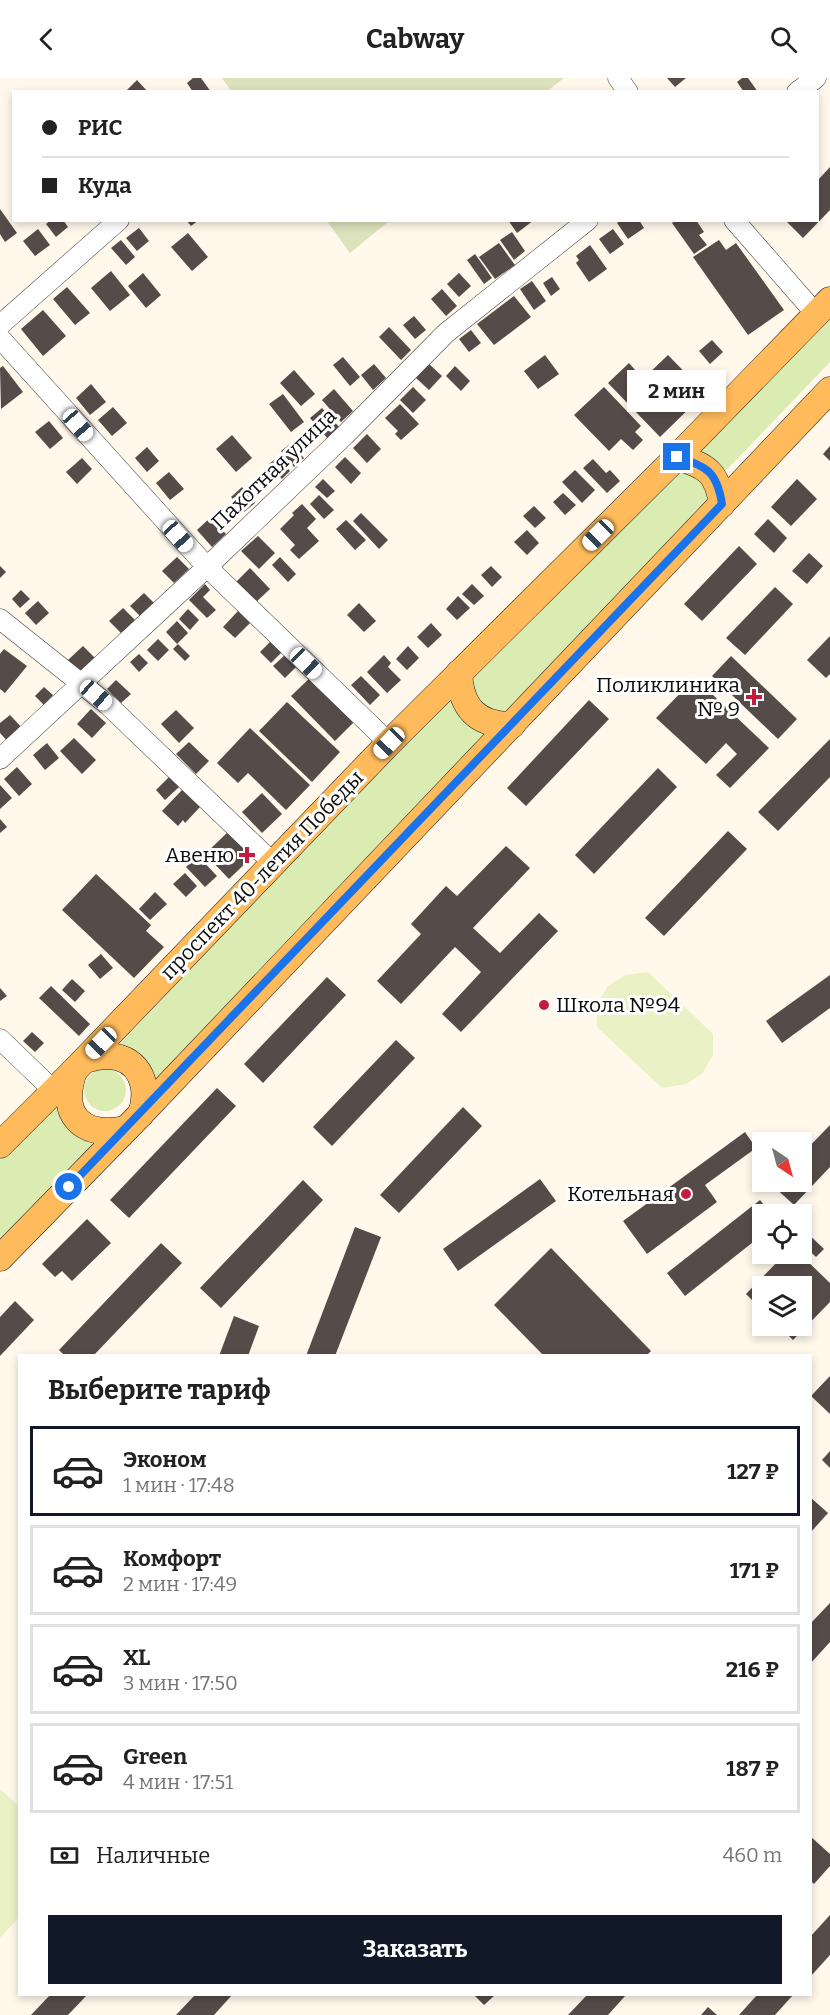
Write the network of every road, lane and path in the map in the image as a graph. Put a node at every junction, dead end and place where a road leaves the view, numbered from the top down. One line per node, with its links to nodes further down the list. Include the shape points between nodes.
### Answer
1 (816, 78): 2 (street)
2 (800, 90)
3 (117, 222): 7 (street)
4 (585, 222): 12 (street, Пахотная улица, via 446,333)
5 (736, 222): 6 (street)
6 (823, 307): 10 (main road, проспект 40-летия Победы)
7 (0, 325)
8 (0, 338): 12 (street)
9 (830, 390): 11 (main road)
10 (677, 457): 11 (main road, via 712,474); 14 (main road, проспект 40-летия Победы)
11 (722, 504): 16 (main road)
12 (207, 567): 15 (street, Пахотная улица); 17 (street)
13 (0, 619): 15 (street)
14 (459, 672): 16 (main road, via 465,704 472,713 492,723); 17 (main road, проспект 40-летия Победы)
15 (83, 684): 18 (street, Пахотная улица); 19 (street)
16 (512, 725): 23 (main road)
17 (389, 743): 19 (main road, проспект 40-летия Победы)
18 (0, 759)
19 (274, 864): 21 (main road, проспект 40-летия Победы)
20 (0, 1039): 22 (street)
21 (80, 1065): 22 (main road, проспект 40-летия Победы); 23 (main road, via 112,1056 133,1066 143,1080 146,1094); 23 (main road, via 68,1095 79,1120 99,1132)
22 (53, 1090): 24 (main road, проспект 40-летия Победы)
23 (133, 1121): 25 (main road)
24 (0, 1145)
25 (0, 1258)

